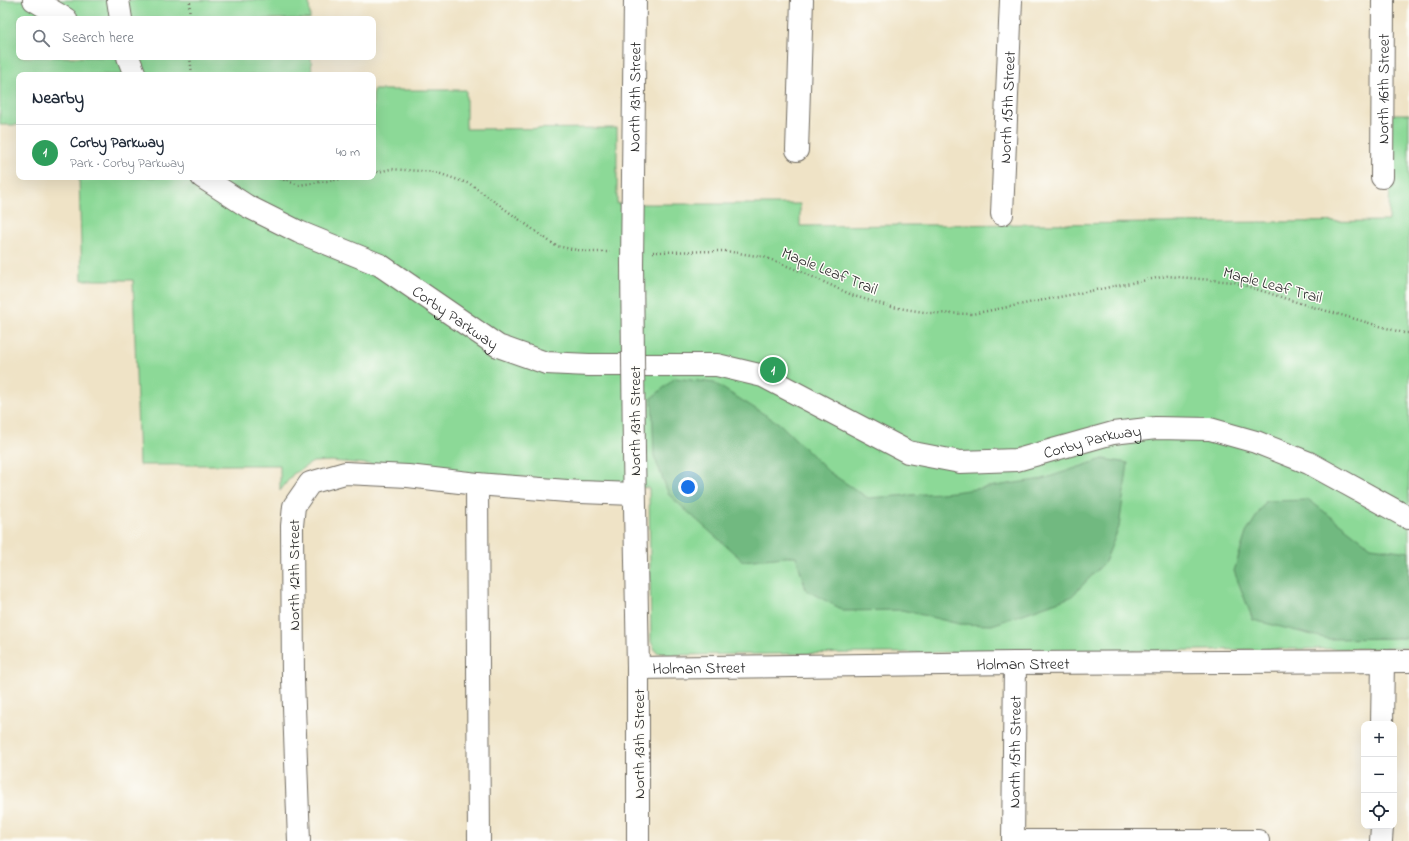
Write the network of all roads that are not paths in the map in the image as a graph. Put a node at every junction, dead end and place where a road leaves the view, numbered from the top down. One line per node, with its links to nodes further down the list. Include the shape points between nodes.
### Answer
1 (34, 0): 7 (street)
2 (118, 0): 8 (street)
3 (635, 0): 16 (street, North 13th Street, bridge, via 632,258)
4 (802, 0): 11 (street)
5 (1011, 0): 14 (street, North 15th Street)
6 (1383, 0): 12 (street, North 16th Street)
7 (61, 16)
8 (121, 16)
9 (129, 60): 10 (street)
10 (134, 72)
11 (797, 150)
12 (1382, 177)
13 (207, 180): 17 (street, Corby Parkway, via 247,206 299,232 380,265 498,346 546,363 717,365 763,376 908,452 960,462 1017,460 1113,433 1156,428 1210,429 1256,442 1308,463)
14 (1002, 214)
15 (477, 484): 16 (street); 24 (street, North 12th Street, via 408,476 345,473 310,483 294,506 293,680); 25 (street)
16 (634, 494): 21 (street, North 13th Street)
17 (1409, 518)
18 (1383, 660): 19 (street, Holman Street); 20 (street, Holman Street); 22 (street)
19 (1409, 661)
20 (1015, 663): 21 (street, Holman Street); 27 (street, North 15th Street)
21 (638, 668): 26 (street, North 13th Street)
22 (1382, 721)
23 (1382, 829): 29 (street)
24 (299, 841)
25 (479, 841)
26 (638, 841)
27 (1013, 841): 28 (street)
28 (1258, 841)
29 (1382, 841)

